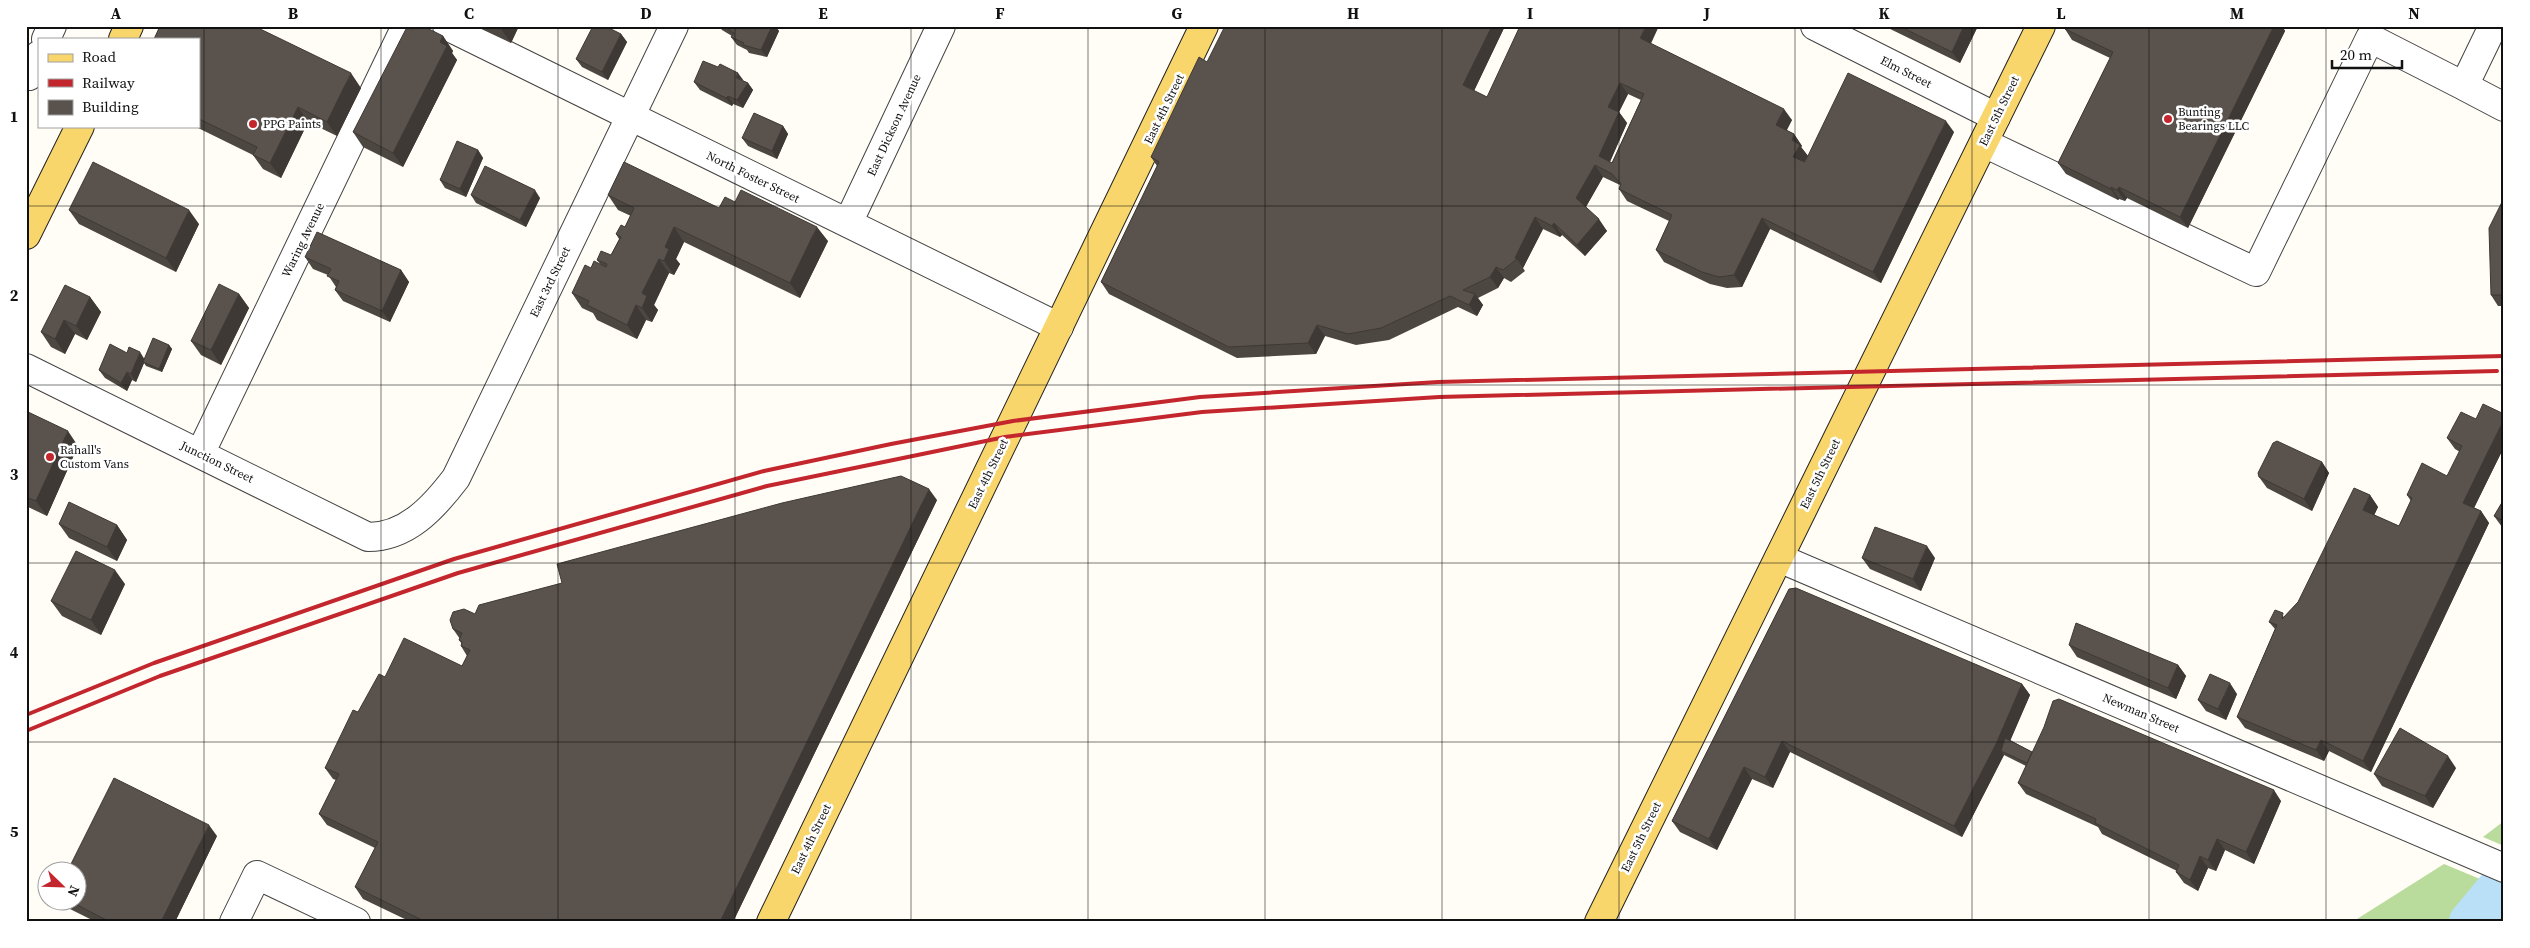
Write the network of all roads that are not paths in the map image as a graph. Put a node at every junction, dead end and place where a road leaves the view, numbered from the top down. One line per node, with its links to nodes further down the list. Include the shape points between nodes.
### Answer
1 (52, 26): 11 (street)
2 (129, 26): 12 (main road)
3 (406, 26): 23 (street, Waring Avenue)
4 (447, 26): 15 (street, North Foster Street)
5 (674, 26): 15 (street, East 3rd Street)
6 (941, 26): 19 (street, East Dickson Avenue)
7 (1204, 26): 21 (main road, East 4th Street)
8 (1815, 26): 16 (street, Elm Street)
9 (2041, 26): 16 (main road, East 5th Street)
10 (2493, 26): 13 (street)
11 (46, 38)
12 (123, 38)
13 (2464, 86): 14 (street); 18 (street, via 2370,38 2256,272)
14 (2504, 106)
15 (630, 117): 19 (street, North Foster Street); 24 (street, East 3rd Street, via 456,478 429,510)
16 (1996, 117): 18 (main road, East 5th Street)
17 (79, 128): 20 (main road)
18 (1984, 143): 25 (main road, East 5th Street)
19 (848, 223): 21 (street, North Foster Street)
20 (26, 235)
21 (1059, 327): 29 (main road, East 4th Street)
22 (26, 368): 23 (street, Junction Street)
23 (200, 454): 24 (street, Junction Street, via 368,537 394,533)
24 (410, 525)
25 (1779, 558): 26 (street, Newman Street); 30 (main road, East 5th Street)
26 (2504, 868)
27 (234, 922): 28 (street, via 257,875)
28 (356, 922)
29 (771, 922)
30 (1599, 922)

